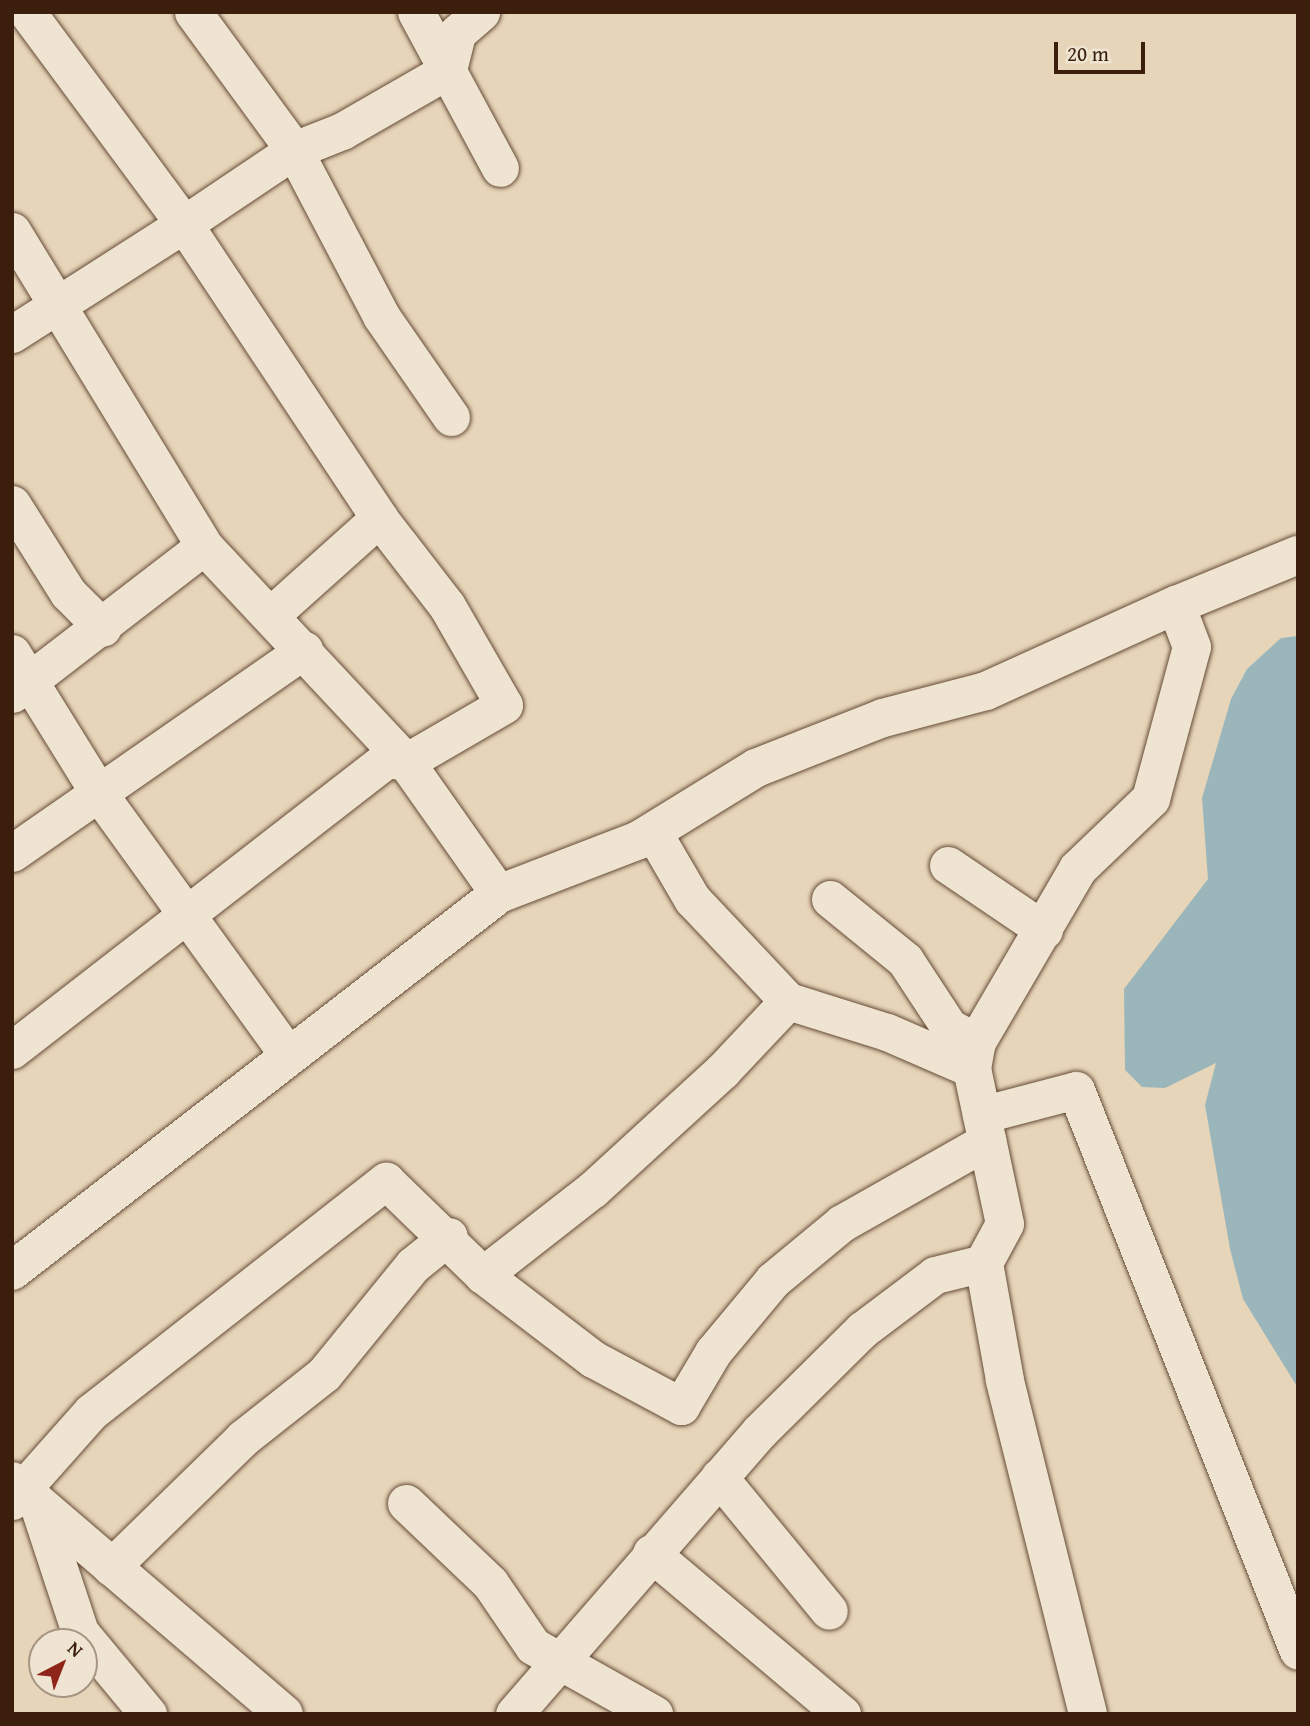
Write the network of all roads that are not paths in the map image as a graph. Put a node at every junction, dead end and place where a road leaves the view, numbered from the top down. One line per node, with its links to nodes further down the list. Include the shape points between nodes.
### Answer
1 (27, 12): 8 (street)
2 (193, 12): 6 (street)
3 (416, 12): 5 (street)
4 (481, 12): 5 (street, via 457,33)
5 (448, 70): 6 (street, via 342,131); 7 (street)
6 (294, 150): 8 (street); 12 (street, via 381,316)
7 (500, 168)
8 (184, 224): 10 (street); 14 (street)
9 (12, 231): 10 (street)
10 (62, 303): 11 (street); 15 (street)
11 (12, 334)
12 (451, 417)
13 (12, 504): 19 (street, via 68,593)
14 (379, 518): 18 (street); 22 (street, via 447,607 504,705)
15 (204, 546): 18 (street); 19 (street)
16 (1298, 555): 17 (street)
17 (1176, 606): 24 (street, via 986,691 883,718 756,768); 30 (street, via 1192,647 1151,799 1078,869)
18 (272, 614): 20 (street)
19 (103, 628): 21 (street)
20 (304, 650): 22 (street); 23 (street)
21 (18, 675): 23 (street)
22 (406, 762): 27 (street); 29 (street, via 387,759)
23 (100, 795): 25 (street); 29 (street)
24 (653, 832): 27 (street); 31 (street, via 692,899)
25 (12, 853)
26 (948, 865): 30 (street)
27 (499, 894): 34 (street)
28 (830, 899): 33 (street, via 905,960 949,1027)
29 (186, 913): 32 (street); 34 (street)
30 (1044, 930): 33 (street)
31 (788, 1001): 33 (street); 39 (street, via 722,1071 593,1189)
32 (12, 1050)
33 (974, 1055): 35 (street)
34 (289, 1056): 38 (street)
35 (984, 1128): 37 (street, via 1005,1224); 39 (street, via 842,1223 773,1280 713,1352 681,1406 593,1359); 46 (street, via 1076,1090)
36 (449, 1236): 39 (street); 41 (street, via 386,1181 91,1412); 44 (street, via 413,1265 324,1374 243,1438)
37 (984, 1263): 40 (street, via 935,1275 862,1330); 53 (street, via 1005,1380)
38 (12, 1271)
39 (483, 1275)
40 (719, 1477): 43 (street); 45 (street)
41 (22, 1494): 44 (street); 48 (street, via 80,1632)
42 (406, 1503): 47 (street, via 490,1583 533,1646)
43 (651, 1553): 47 (street); 52 (street)
44 (111, 1567): 49 (street)
45 (829, 1611)
46 (1298, 1651)
47 (564, 1658): 50 (street); 51 (street)
48 (148, 1714)
49 (284, 1714)
50 (514, 1714)
51 (654, 1714)
52 (842, 1714)
53 (1088, 1714)

